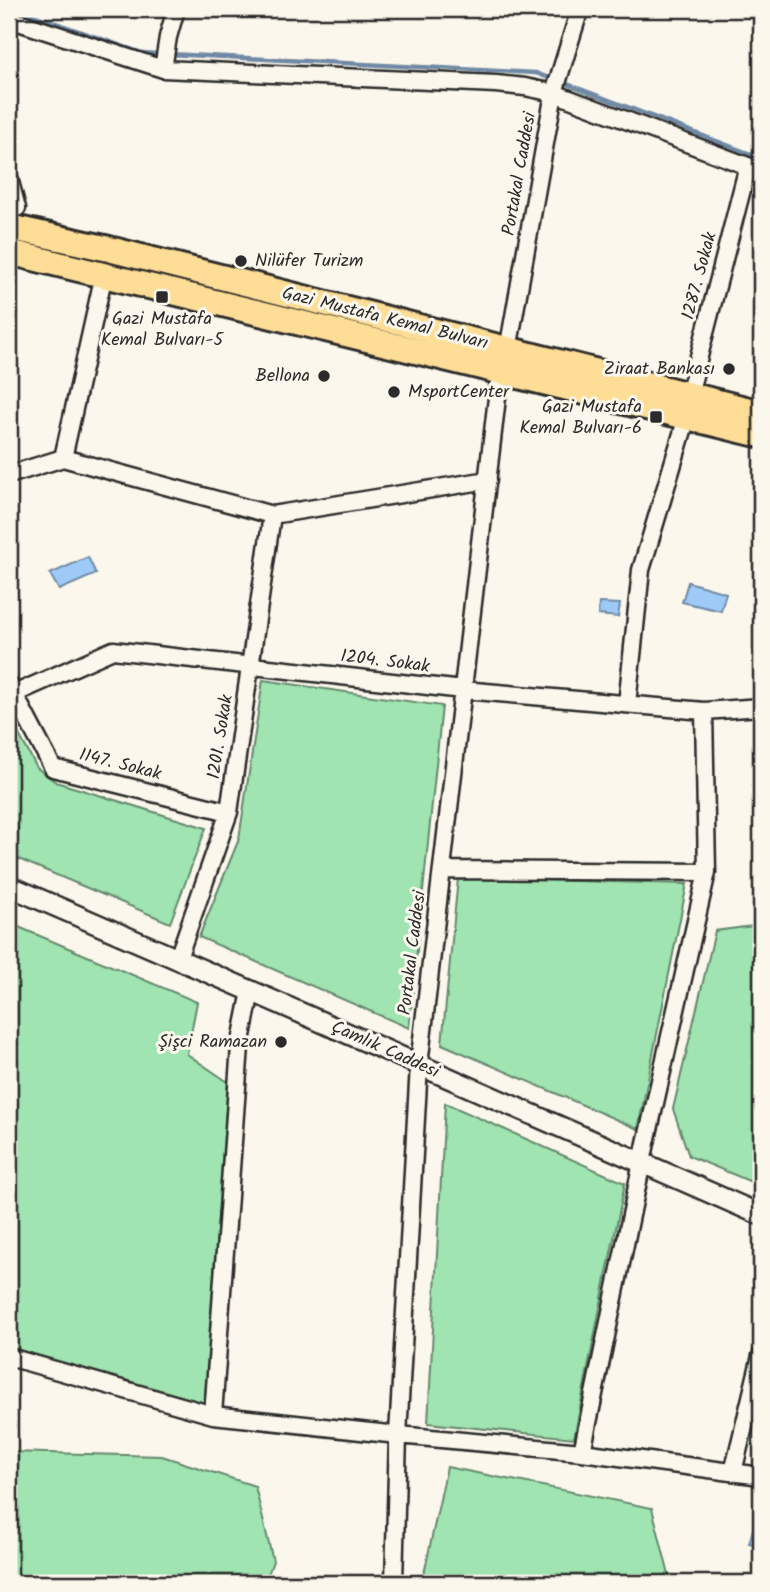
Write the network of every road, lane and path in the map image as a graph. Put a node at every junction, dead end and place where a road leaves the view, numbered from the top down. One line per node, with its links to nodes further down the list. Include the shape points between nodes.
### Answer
1 (176, 9): 4 (street)
2 (580, 9): 5 (street, Portakal Caddesi)
3 (9, 19): 4 (street)
4 (163, 69): 5 (street, via 496,84)
5 (554, 93): 6 (street); 11 (street, Portakal Caddesi)
6 (755, 169): 12 (street, 1287. Sokak)
7 (9, 178): 8 (street)
8 (13, 217): 11 (main road, Gazi Mustafa Kemal Bulvarı, via 109,249)
9 (9, 252): 10 (main road, Gazi Mustafa Kemal Bulvarı)
10 (104, 274): 11 (main road, Gazi Mustafa Kemal Bulvarı); 15 (street)
11 (504, 361): 12 (main road, Gazi Mustafa Kemal Bulvarı); 17 (street, Portakal Caddesi)
12 (688, 406): 13 (main road, Gazi Mustafa Kemal Bulvarı); 14 (main road, Gazi Mustafa Kemal Bulvarı); 22 (street, 1287. Sokak, via 641,570)
13 (761, 413)
14 (761, 435)
15 (63, 457): 16 (street); 18 (street)
16 (9, 475)
17 (488, 480): 18 (street); 21 (street, Portakal Caddesi)
18 (272, 515): 19 (street, 1201. Sokak)
19 (251, 665): 20 (street, 1204. Sokak, via 113,650); 21 (street, 1204. Sokak); 25 (street, 1201. Sokak)
20 (11, 690): 25 (street, 1147. Sokak, via 53,768)
21 (463, 690): 22 (street, 1204. Sokak); 26 (street, Portakal Caddesi)
22 (627, 704): 24 (street, 1204. Sokak)
23 (761, 707): 24 (street, 1204. Sokak)
24 (704, 711): 27 (street)
25 (229, 812): 29 (street, 1201. Sokak)
26 (442, 870): 27 (street); 31 (street, Portakal Caddesi)
27 (707, 872): 32 (street)
28 (9, 886): 29 (street, Çamlık Caddesi)
29 (178, 958): 30 (street, Çamlık Caddesi)
30 (251, 990): 31 (street, Çamlık Caddesi); 36 (street, via 240,1046)
31 (419, 1065): 32 (street, Çamlık Caddesi); 37 (street, Portakal Caddesi)
32 (643, 1163): 33 (street, Çamlık Caddesi); 38 (street)
33 (761, 1215)
34 (761, 1356): 39 (street)
35 (9, 1357): 36 (street)
36 (213, 1415): 37 (street)
37 (398, 1435): 38 (street); 41 (street, Portakal Caddesi)
38 (582, 1452): 39 (street)
39 (733, 1472): 40 (street)
40 (761, 1476)
41 (394, 1583)

